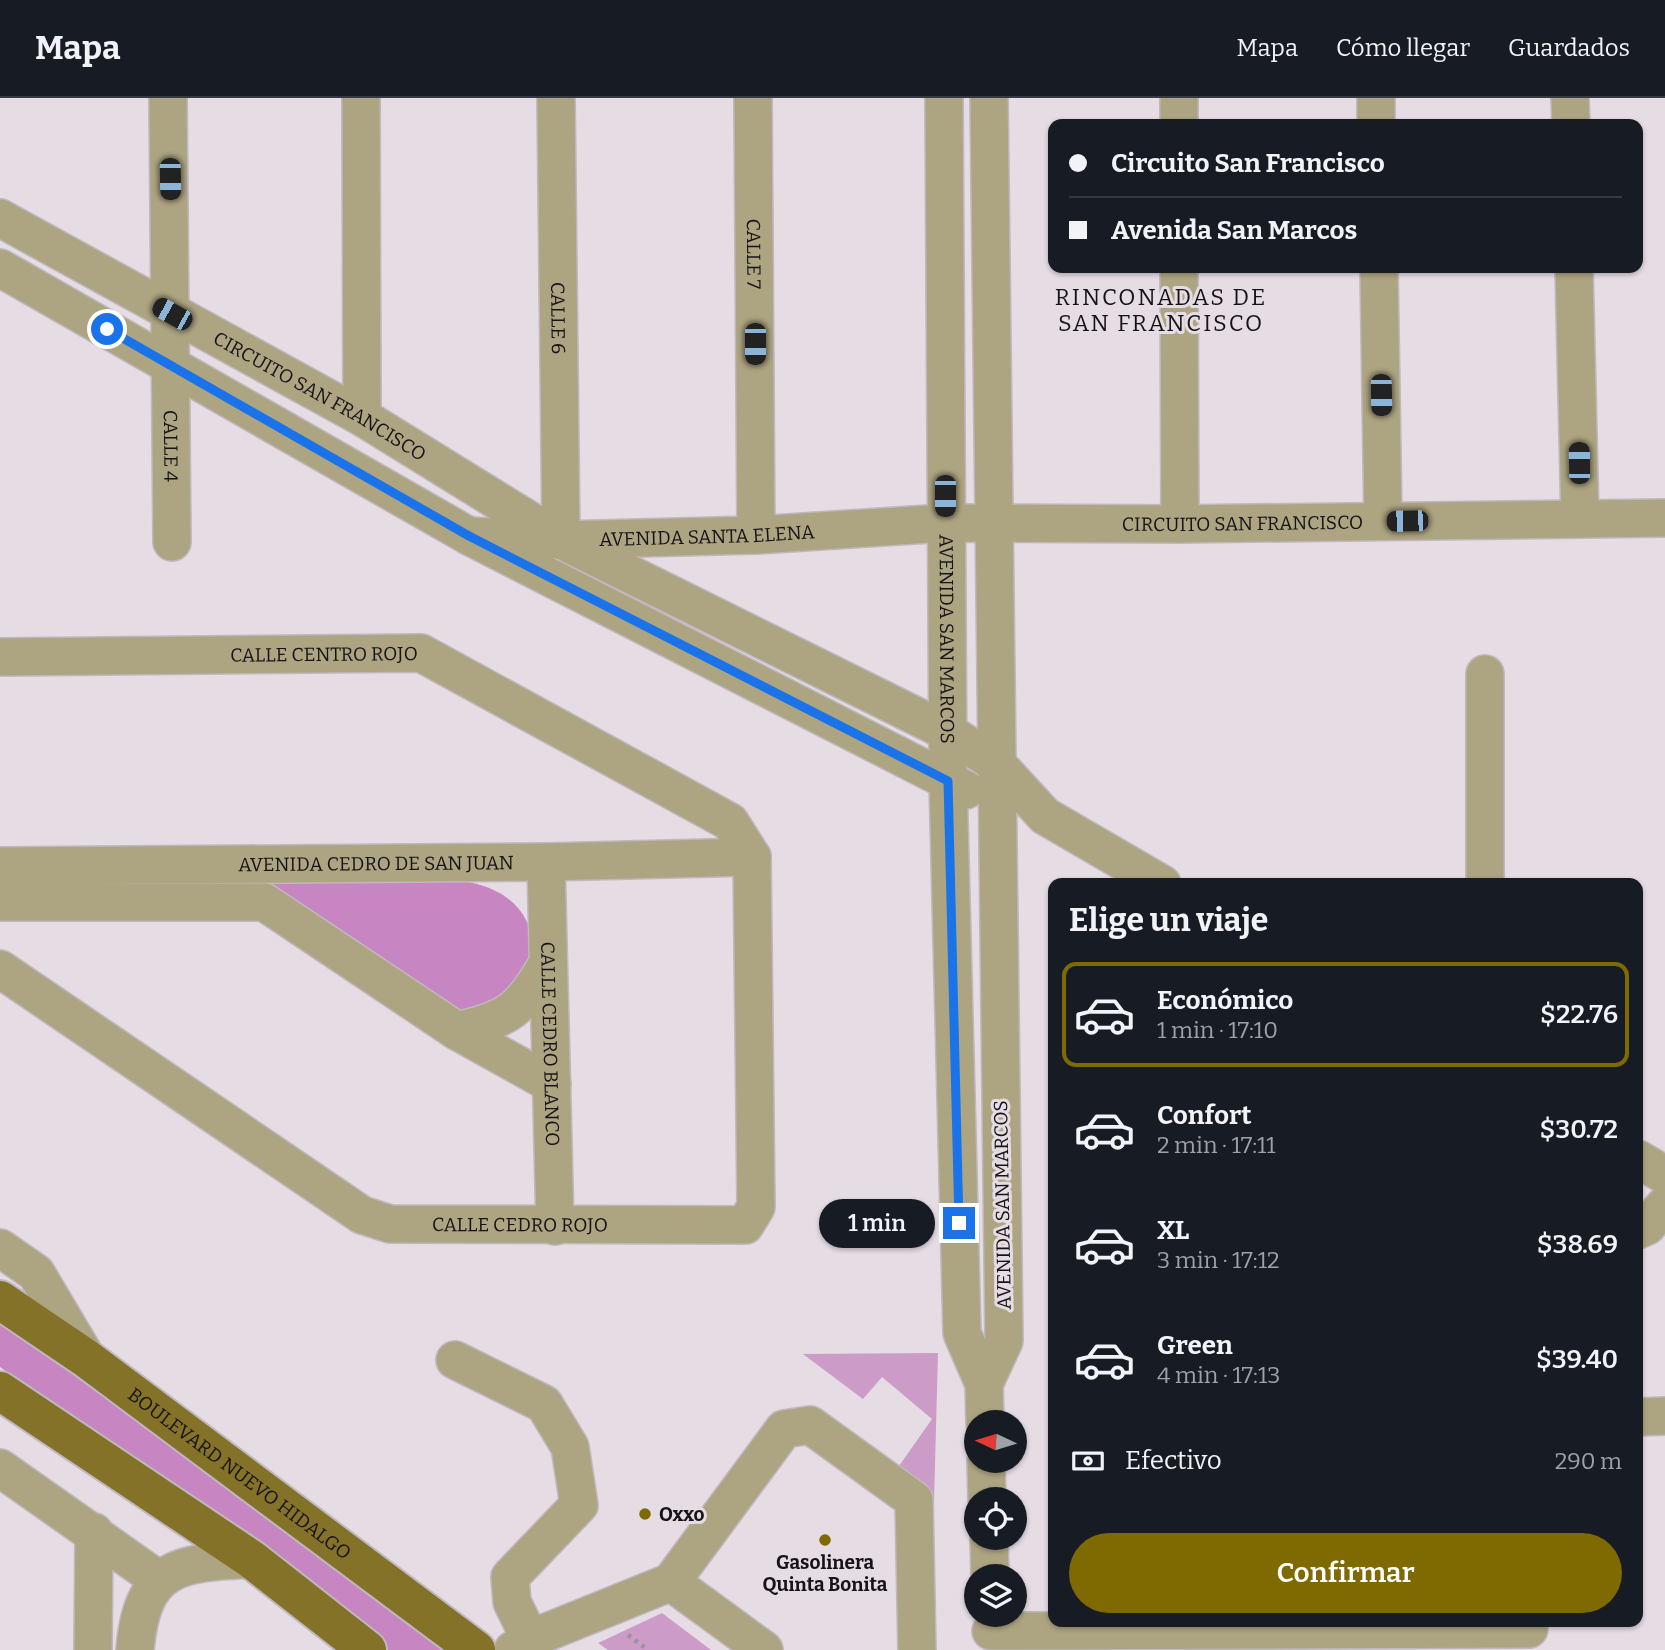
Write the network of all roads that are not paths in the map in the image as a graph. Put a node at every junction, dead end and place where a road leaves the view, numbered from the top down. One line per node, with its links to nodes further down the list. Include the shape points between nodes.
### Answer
1 (169, 98): 18 (street, CALLE 4)
2 (361, 98): 20 (street)
3 (556, 98): 29 (street, CALLE 6)
4 (753, 98): 27 (street, CALLE 7)
5 (944, 98): 25 (street, AVENIDA SAN MARCOS)
6 (989, 98): 23 (street, AVENIDA SAN MARCOS)
7 (1179, 98): 10 (street)
8 (1376, 98): 11 (street)
9 (1570, 98): 12 (street)
10 (1179, 119)
11 (1376, 119)
12 (1571, 119)
13 (0, 218): 18 (street, CIRCUITO SAN FRANCISCO)
14 (0, 268): 19 (street)
15 (1179, 273): 26 (street)
16 (1378, 273): 24 (street)
17 (1574, 273): 22 (street)
18 (172, 314): 19 (street, CALLE 4); 20 (street, CIRCUITO SAN FRANCISCO)
19 (171, 365): 28 (street); 30 (street, CALLE 4)
20 (362, 417): 29 (street, CIRCUITO SAN FRANCISCO)
21 (1665, 518): 22 (street, CIRCUITO SAN FRANCISCO)
22 (1580, 519): 24 (street, CIRCUITO SAN FRANCISCO)
23 (994, 522): 25 (street, CIRCUITO SAN FRANCISCO); 26 (street, CIRCUITO SAN FRANCISCO); 34 (street, AVENIDA SAN MARCOS)
24 (1383, 522): 26 (street, CIRCUITO SAN FRANCISCO)
25 (945, 523): 27 (street, AVENIDA SANTA ELENA); 33 (street, AVENIDA SAN MARCOS)
26 (1180, 524)
27 (756, 535): 29 (street, AVENIDA SANTA ELENA)
28 (469, 536): 29 (street, AVENIDA SANTA ELENA); 35 (street)
29 (561, 540): 33 (street, CIRCUITO SAN FRANCISCO)
30 (172, 542)
31 (0, 657): 38 (street, CALLE CENTRO ROJO, via 421,653 730,822)
32 (1485, 674): 42 (street)
33 (948, 732): 34 (street, CIRCUITO SAN FRANCISCO); 35 (street, AVENIDA SAN MARCOS)
34 (997, 764): 36 (street, AVENIDA SAN MARCOS); 37 (street, CIRCUITO SAN FRANCISCO)
35 (948, 781): 36 (street); 57 (street, AVENIDA SAN MARCOS, via 962,1333)
36 (998, 806): 37 (street); 57 (street, AVENIDA SAN MARCOS, via 1004,1341)
37 (1045, 816): 41 (street)
38 (752, 857): 39 (street, AVENIDA CEDRO DE SAN JUAN); 51 (street, CALLE CEDRO ROJO, via 756,1194 752,1217 746,1225)
39 (546, 862): 40 (street, AVENIDA CEDRO DE SAN JUAN); 44 (street, CALLE CEDRO BLANCO)
40 (0, 866)
41 (1152, 878)
42 (1485, 878)
43 (0, 902): 46 (street, AVENIDA CEDRO DE SAN JUAN, via 264,902)
44 (548, 963): 46 (street, via 527,999 498,1021); 47 (street, CALLE CEDRO BLANCO)
45 (0, 969): 51 (street, CALLE CEDRO ROJO, via 362,1215 390,1224)
46 (457, 1031): 47 (street, AVENIDA CEDRO DE SAN JUAN)
47 (552, 1084): 51 (street, CALLE CEDRO BLANCO)
48 (1643, 1162): 49 (street)
49 (1665, 1175)
50 (1665, 1205): 52 (street)
51 (555, 1226)
52 (1643, 1228)
53 (0, 1248): 55 (street, via 36,1273)
54 (0, 1300): 55 (main road, BOULEVARD NUEVO HIDALGO)
55 (87, 1359): 74 (main road, BOULEVARD NUEVO HIDALGO)
56 (455, 1360): 70 (street, via 544,1404 570,1447 579,1505 510,1577)
57 (984, 1384): 59 (street, AVENIDA SAN MARCOS)
58 (0, 1391): 64 (main road)
59 (985, 1410)
60 (1665, 1416): 61 (street)
61 (1643, 1417)
62 (0, 1468): 63 (street)
63 (94, 1532): 65 (street); 71 (street)
64 (251, 1559): 65 (street, via 194,1562); 73 (main road)
65 (159, 1580): 72 (street, via 141,1609)
66 (671, 1582): 70 (street); 75 (street); 76 (street, via 784,1429 810,1425 914,1500)
67 (991, 1632): 68 (street)
68 (1230, 1634): 69 (street)
69 (1529, 1634)
70 (522, 1645)
71 (93, 1650)
72 (135, 1650)
73 (367, 1650)
74 (476, 1650)
75 (764, 1650)
76 (917, 1650)

